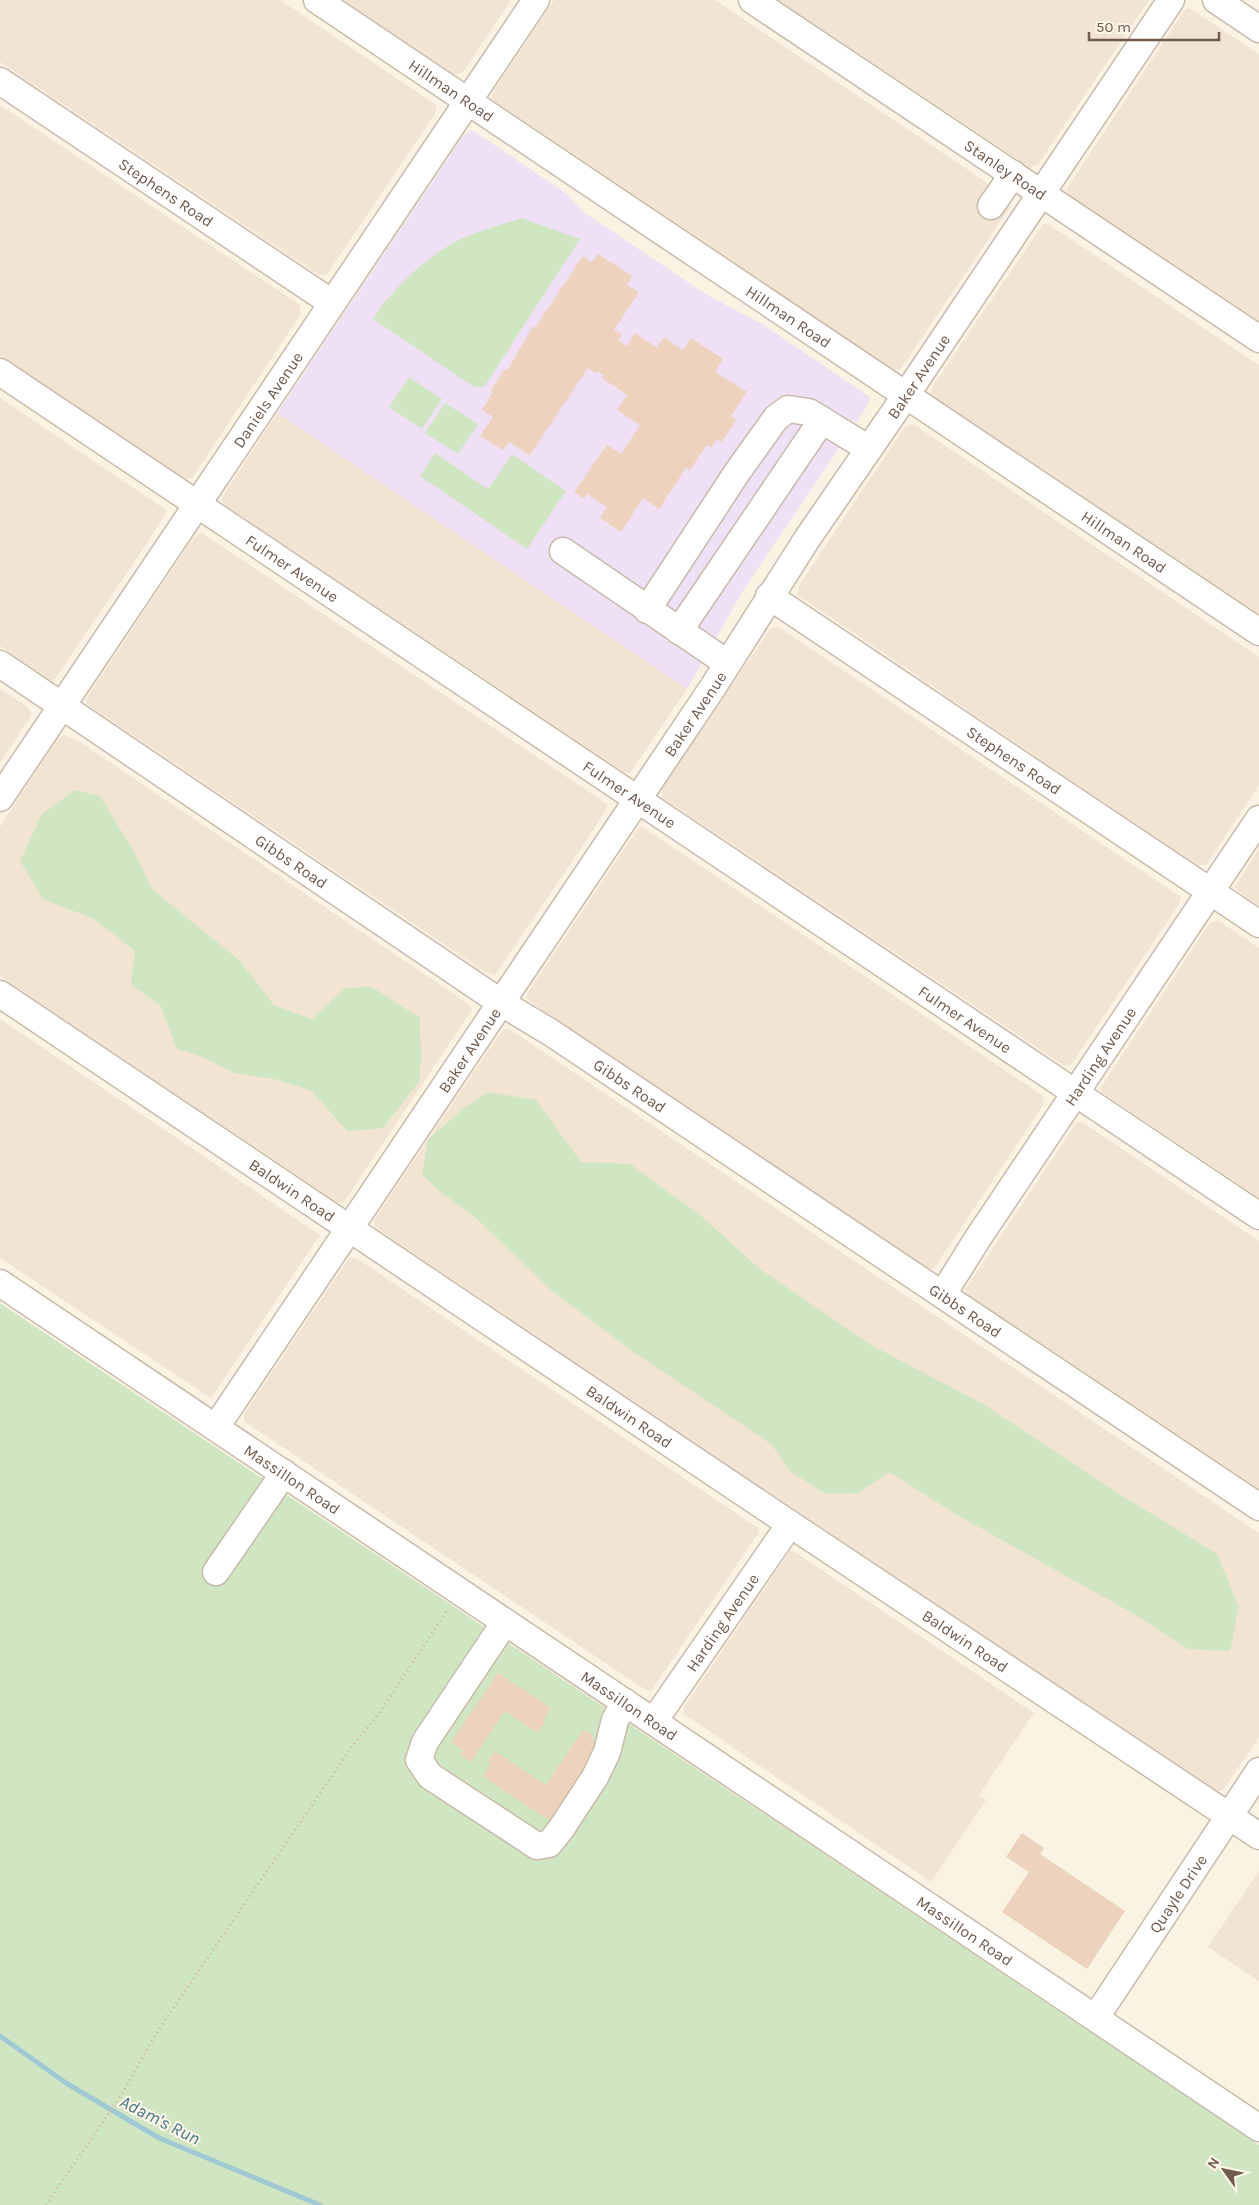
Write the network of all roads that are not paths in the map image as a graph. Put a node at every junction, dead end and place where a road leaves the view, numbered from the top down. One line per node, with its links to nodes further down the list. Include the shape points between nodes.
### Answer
1 (317, 0): 8 (street, Hillman Road)
2 (536, 0): 8 (street, Daniels Avenue)
3 (752, 0): 9 (street, Stanley Road)
4 (1171, 0): 10 (street, Baker Avenue)
5 (1216, 0): 6 (street)
6 (1259, 29)
7 (0, 81): 12 (street, Stephens Road)
8 (467, 102): 12 (street, Daniels Avenue); 15 (street, Hillman Road)
9 (1013, 174): 10 (street, Stanley Road); 11 (street)
10 (1041, 192): 13 (street, Stanley Road); 15 (street, Baker Avenue)
11 (991, 206)
12 (332, 302): 18 (street, Daniels Avenue)
13 (1259, 339)
14 (0, 372): 18 (street, Fulmer Avenue)
15 (906, 395): 17 (street, Baker Avenue); 23 (street, Hillman Road)
16 (822, 420): 17 (street); 21 (street, via 809,412 788,409 776,418); 22 (street)
17 (869, 449): 20 (street, Baker Avenue)
18 (197, 504): 26 (street, Daniels Avenue); 28 (street, Fulmer Avenue)
19 (563, 551): 21 (street)
20 (769, 596): 24 (street, Baker Avenue); 30 (street, Stephens Road)
21 (647, 610): 22 (street)
22 (679, 631): 24 (street)
23 (1259, 632)
24 (727, 663): 28 (street, Baker Avenue)
25 (0, 664): 26 (street, Gibbs Road)
26 (62, 706): 27 (street, Daniels Avenue); 33 (street, Gibbs Road)
27 (0, 798)
28 (637, 799): 33 (street, Baker Avenue); 34 (street, Fulmer Avenue)
29 (1259, 818): 30 (street, Harding Avenue)
30 (1211, 891): 31 (street, Stephens Road); 34 (street, Harding Avenue)
31 (1259, 924)
32 (0, 994): 36 (street, Baldwin Road)
33 (500, 1002): 36 (street, Baker Avenue); 38 (street, Gibbs Road)
34 (1076, 1094): 35 (street, Fulmer Avenue); 38 (street, Harding Avenue)
35 (1259, 1216)
36 (349, 1228): 39 (street, Baker Avenue); 42 (street, Baldwin Road)
37 (0, 1283): 39 (street, Massillon Road)
38 (943, 1294): 41 (street, Gibbs Road)
39 (216, 1427): 40 (street, Massillon Road)
40 (284, 1473): 43 (street); 44 (street, Massillon Road)
41 (1259, 1507)
42 (790, 1524): 46 (street, Harding Avenue); 48 (street, Baldwin Road)
43 (216, 1572)
44 (505, 1622): 45 (street, Massillon Road); 45 (street, via 424,1742 419,1760 430,1776 537,1846 549,1844 595,1777 607,1752 615,1720)
45 (625, 1702): 46 (street, Massillon Road)
46 (654, 1721): 50 (street, Massillon Road)
47 (1259, 1771): 48 (street, Quayle Drive)
48 (1230, 1816): 49 (street, Baldwin Road); 50 (street, Quayle Drive)
49 (1259, 1836)
50 (1096, 2017): 51 (street, Massillon Road)
51 (1259, 2128)

